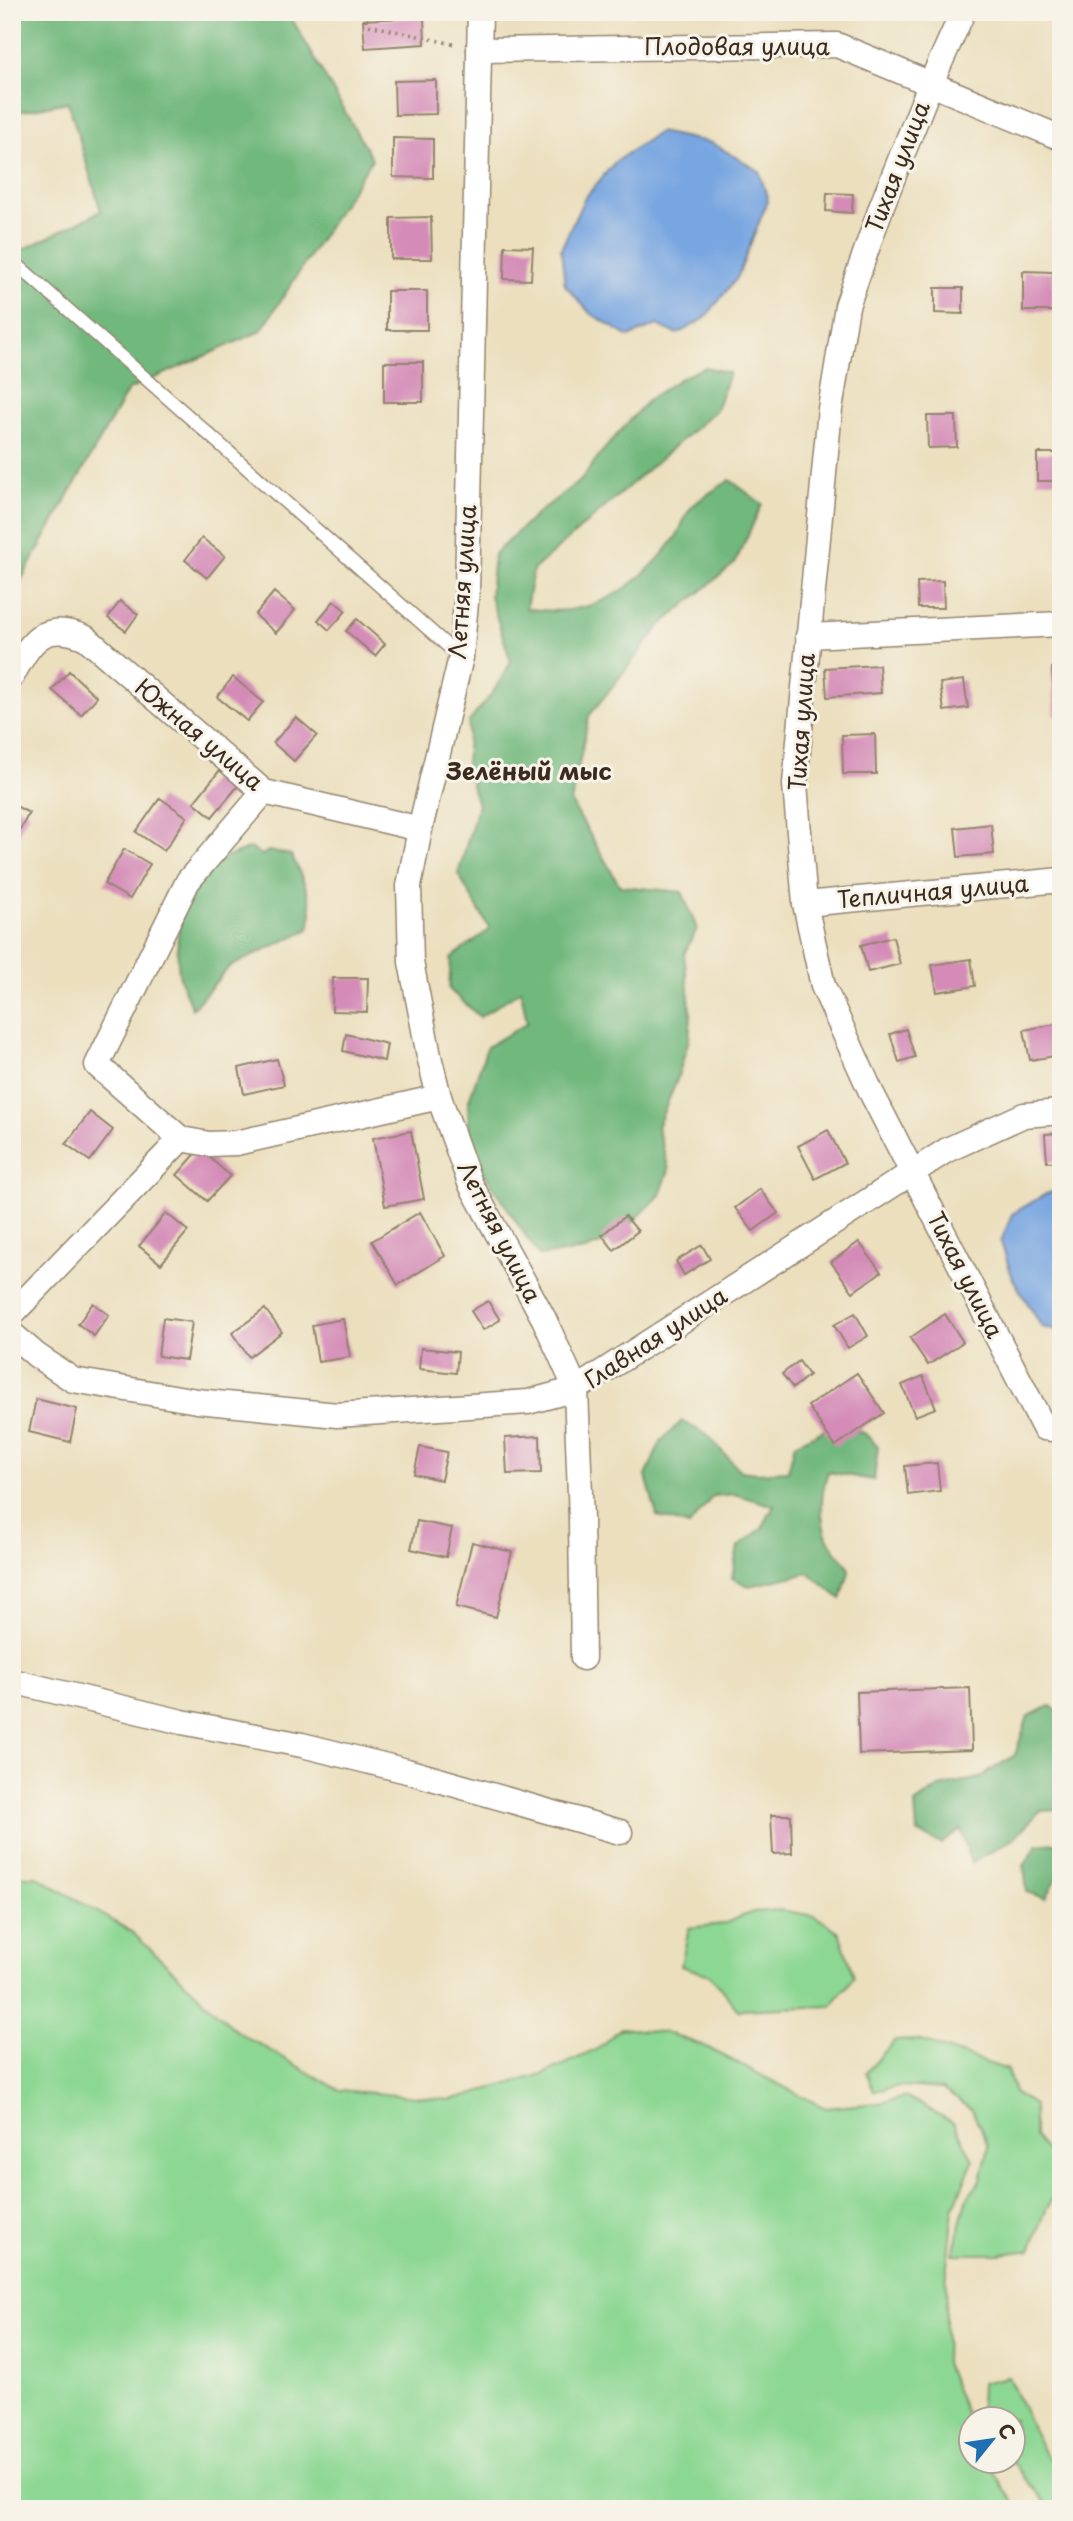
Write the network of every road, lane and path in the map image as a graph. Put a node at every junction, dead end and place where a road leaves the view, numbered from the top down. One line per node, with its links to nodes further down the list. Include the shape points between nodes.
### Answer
1 (364, 12): 4 (path, via 369,25)
2 (480, 12): 4 (street, Летняя улица)
3 (962, 12): 5 (street, Тихая улица)
4 (479, 50): 5 (street, Плодовая улица, via 837,45); 10 (street, Летняя улица, via 467,591)
5 (930, 85): 6 (street, Плодовая улица); 9 (street, Тихая улица, via 847,306 830,409)
6 (1061, 138)
7 (12, 260): 10 (lane)
8 (1061, 624): 9 (street)
9 (808, 636): 15 (street, Тихая улица, via 795,783)
10 (461, 657): 13 (street, Летняя улица)
11 (12, 676): 12 (street, Южная улица, via 30,644 47,632 69,631 86,638)
12 (264, 792): 13 (street, Южная улица); 18 (street, via 188,881 97,1065)
13 (420, 829): 16 (street, Летняя улица, via 410,886 411,962)
14 (1061, 880): 15 (street, Тепличная улица)
15 (805, 904): 19 (street, Тихая улица, via 823,986)
16 (439, 1097): 18 (street, via 236,1143); 22 (street, Летняя улица, via 470,1183 544,1319)
17 (1061, 1112): 19 (street, Главная улица, via 1024,1115 947,1150)
18 (181, 1139): 20 (street)
19 (913, 1173): 22 (street, Главная улица); 23 (street, Тихая улица, via 1044,1428)
20 (12, 1314)
21 (12, 1334): 22 (street, Главная улица, via 73,1380 274,1409 337,1415 438,1409 528,1402)
22 (576, 1389): 24 (street, Летняя улица)
23 (1061, 1430)
24 (583, 1658)
25 (12, 1681): 26 (street, via 315,1748)
26 (620, 1832)

